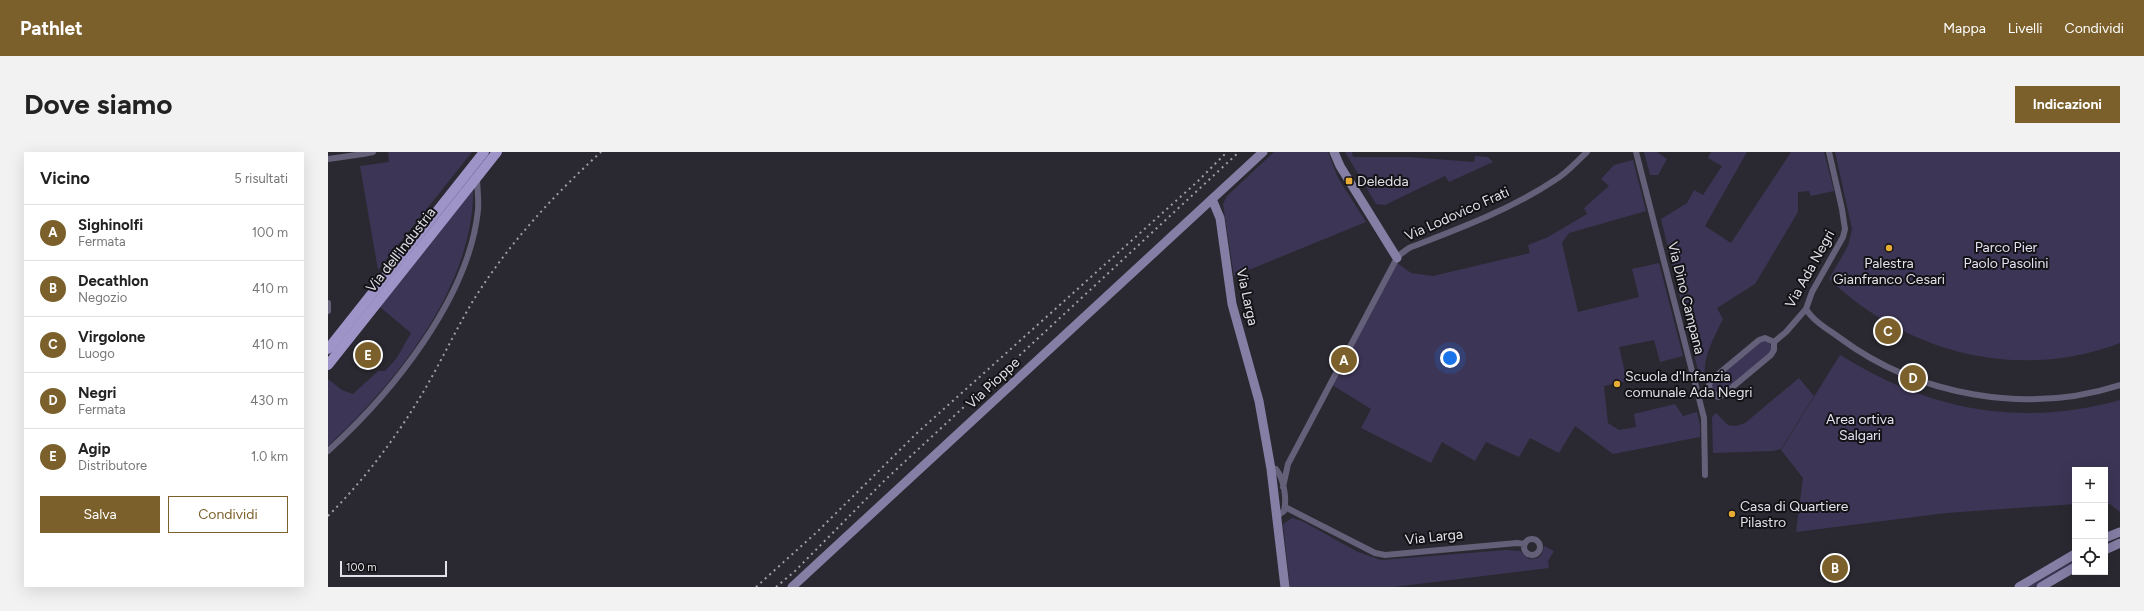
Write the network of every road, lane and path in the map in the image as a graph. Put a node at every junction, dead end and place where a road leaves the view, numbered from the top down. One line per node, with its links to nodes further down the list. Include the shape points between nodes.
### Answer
1 (373, 152): 9 (street)
2 (484, 152): 18 (main road, Via dell'Industria)
3 (497, 152): 11 (main road, Via dell'Industria)
4 (1263, 152): 12 (street)
5 (1334, 152): 13 (street)
6 (1587, 152): 13 (street, Via Lodovico Frati, via 1548,185 1484,218 1409,248)
7 (1636, 152): 23 (street, Via Dino Campana, via 1704,418)
8 (1829, 152): 15 (street, Via Ada Negri, via 1845,229 1840,243 1812,292)
9 (363, 153): 10 (street)
10 (328, 159)
11 (477, 176): 19 (main road, Via dell'Industria); 21 (street, via 478,209 475,230 468,254 449,298 417,352 374,405)
12 (1212, 199): 22 (street, Via Larga, via 1220,218 1232,304 1259,401); 34 (street, Via Pioppe)
13 (1397, 258): 24 (street, via 1288,464)
14 (328, 303): 16 (street)
15 (1806, 309): 17 (street, Via Ada Negri); 20 (street, via 1860,352 1904,374 1946,389 1993,397 2026,399 2080,394)
16 (328, 311)
17 (1774, 342): 17 (street, Via Ada Negri, via 1765,338 1759,340 1712,380 1710,390 1718,397 1724,395 1771,355)
18 (328, 349)
19 (328, 365)
20 (2120, 385)
21 (328, 451)
22 (1270, 469): 24 (street, via 1276,469 1281,475); 26 (street, Via Larga)
23 (1705, 475)
24 (1283, 488): 25 (street)
25 (1285, 507): 26 (street); 30 (street, Via Larga, via 1375,553 1385,555)
26 (1277, 516): 35 (street, Via Larga)
27 (2120, 532): 28 (street)
28 (2108, 537)
29 (2120, 543): 31 (street)
30 (1525, 544)
31 (2108, 549)
32 (2072, 556): 36 (street)
33 (2072, 569): 37 (street)
34 (792, 587)
35 (1285, 587)
36 (2019, 587)
37 (2041, 587)

